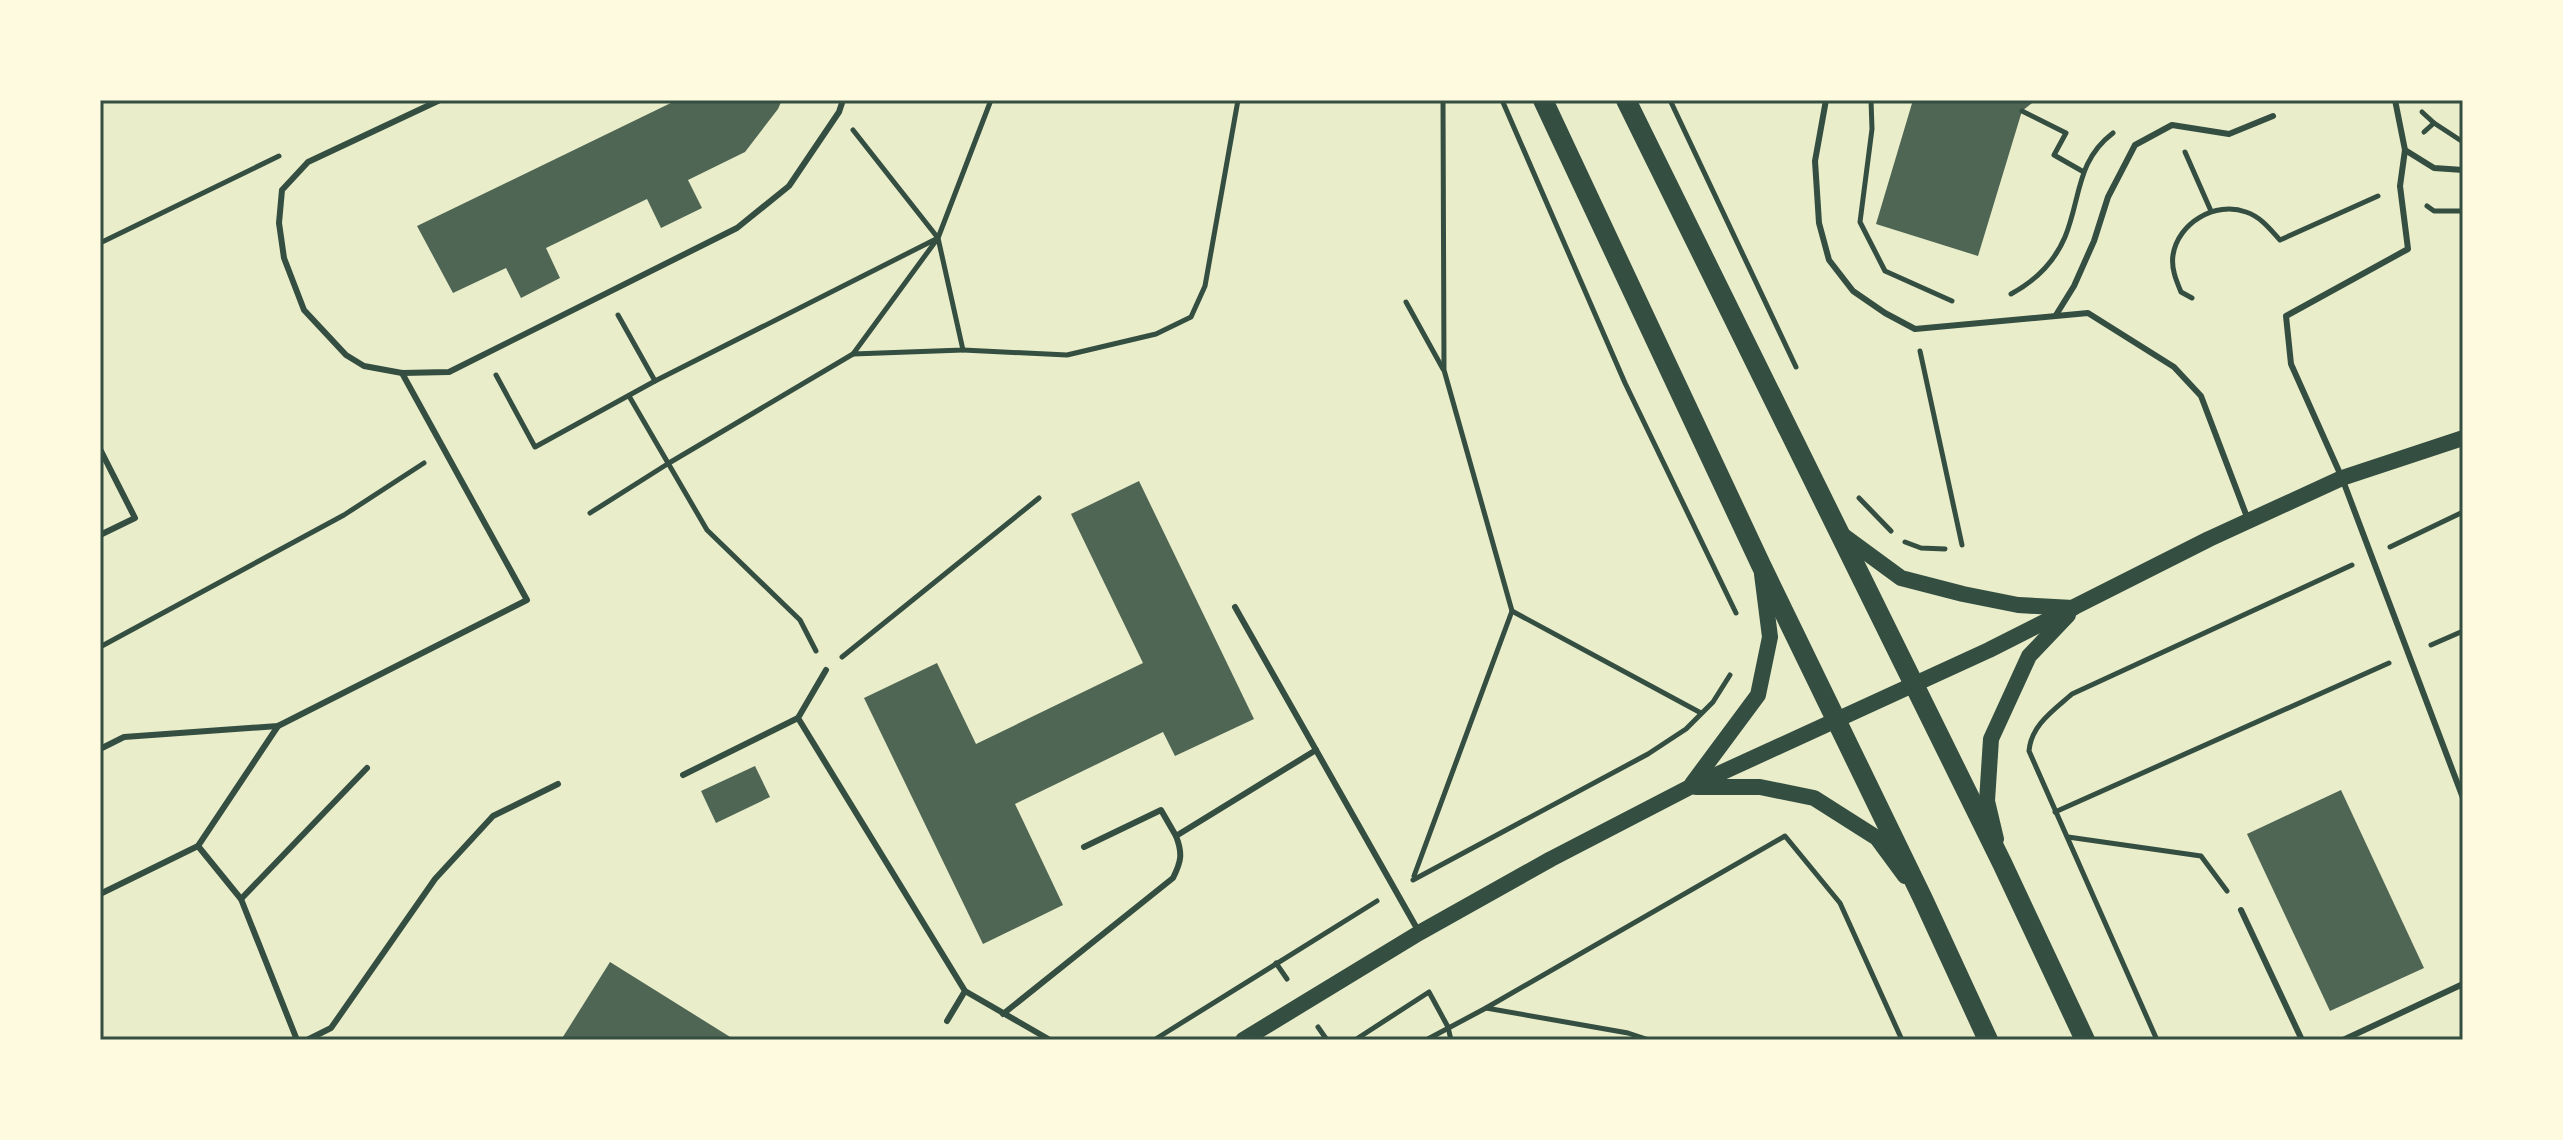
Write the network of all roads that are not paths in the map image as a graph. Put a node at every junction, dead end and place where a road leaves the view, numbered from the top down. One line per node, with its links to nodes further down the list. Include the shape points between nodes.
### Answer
1 (440, 100): 11 (lane, via 308,162 282,190 284,258 304,310 346,355 364,366)
2 (843, 100): 11 (lane, via 789,186 737,228 449,372)
3 (1543, 100): 18 (main road)
4 (1626, 100): 16 (main road)
5 (1826, 100): 10 (lane, via 1815,161 1819,223 1829,260 1853,291 1915,329)
6 (2395, 100): 8 (lane)
7 (2273, 116): 10 (lane, via 2229,134 2172,125 2135,145 2108,197 2079,275)
8 (2405, 150): 9 (lane, via 2434,168); 14 (lane, via 2400,186 2408,249 2286,316 2291,364)
9 (2463, 170)
10 (2055, 316): 15 (lane, via 2088,313 2174,367 2201,396)
11 (402, 373): 25 (lane, via 527,600)
12 (2463, 438): 14 (main road)
13 (100, 449): 17 (lane, via 135,518)
14 (2342, 478): 15 (main road); 32 (lane)
15 (2249, 521): 20 (main road)
16 (1836, 531): 20 (main road, via 1901,578 2018,605); 22 (main road)
17 (100, 535)
18 (1761, 565): 24 (main road); 31 (main road, via 1770,637 1758,695)
19 (1235, 607): 27 (lane)
20 (2074, 608): 22 (main road); 36 (main road, via 2029,656 1991,739 1987,801)
21 (826, 670): 23 (lane)
22 (1913, 685): 24 (main road); 36 (main road)
23 (798, 718): 29 (lane); 43 (lane)
24 (1836, 721): 31 (main road); 39 (main road)
25 (278, 726): 26 (lane, via 124,737); 34 (lane)
26 (100, 749)
27 (1316, 750): 33 (lane); 41 (lane)
28 (367, 768): 38 (lane)
29 (683, 775)
30 (558, 784): 47 (lane, via 493,816 435,879 331,1028)
31 (1690, 787): 39 (main road, via 1760,787 1814,798 1877,838); 41 (main road)
32 (2463, 796)
33 (1176, 836): 35 (lane, via 1161,810); 44 (lane, via 1181,863 1173,878)
34 (198, 846): 37 (lane); 38 (lane)
35 (1084, 847)
36 (2002, 863): 51 (main road)
37 (100, 894)
38 (241, 899): 46 (lane)
39 (1923, 899): 50 (main road)
40 (2241, 910): 52 (lane)
41 (1419, 933): 49 (main road)
42 (2463, 984): 53 (lane)
43 (965, 991): 44 (lane); 45 (lane)
44 (1003, 1014): 48 (lane)
45 (947, 1021)
46 (297, 1040)
47 (307, 1040)
48 (1050, 1040)
49 (1243, 1040)
50 (1988, 1040)
51 (2085, 1040)
52 (2302, 1040)
53 (2343, 1040)

